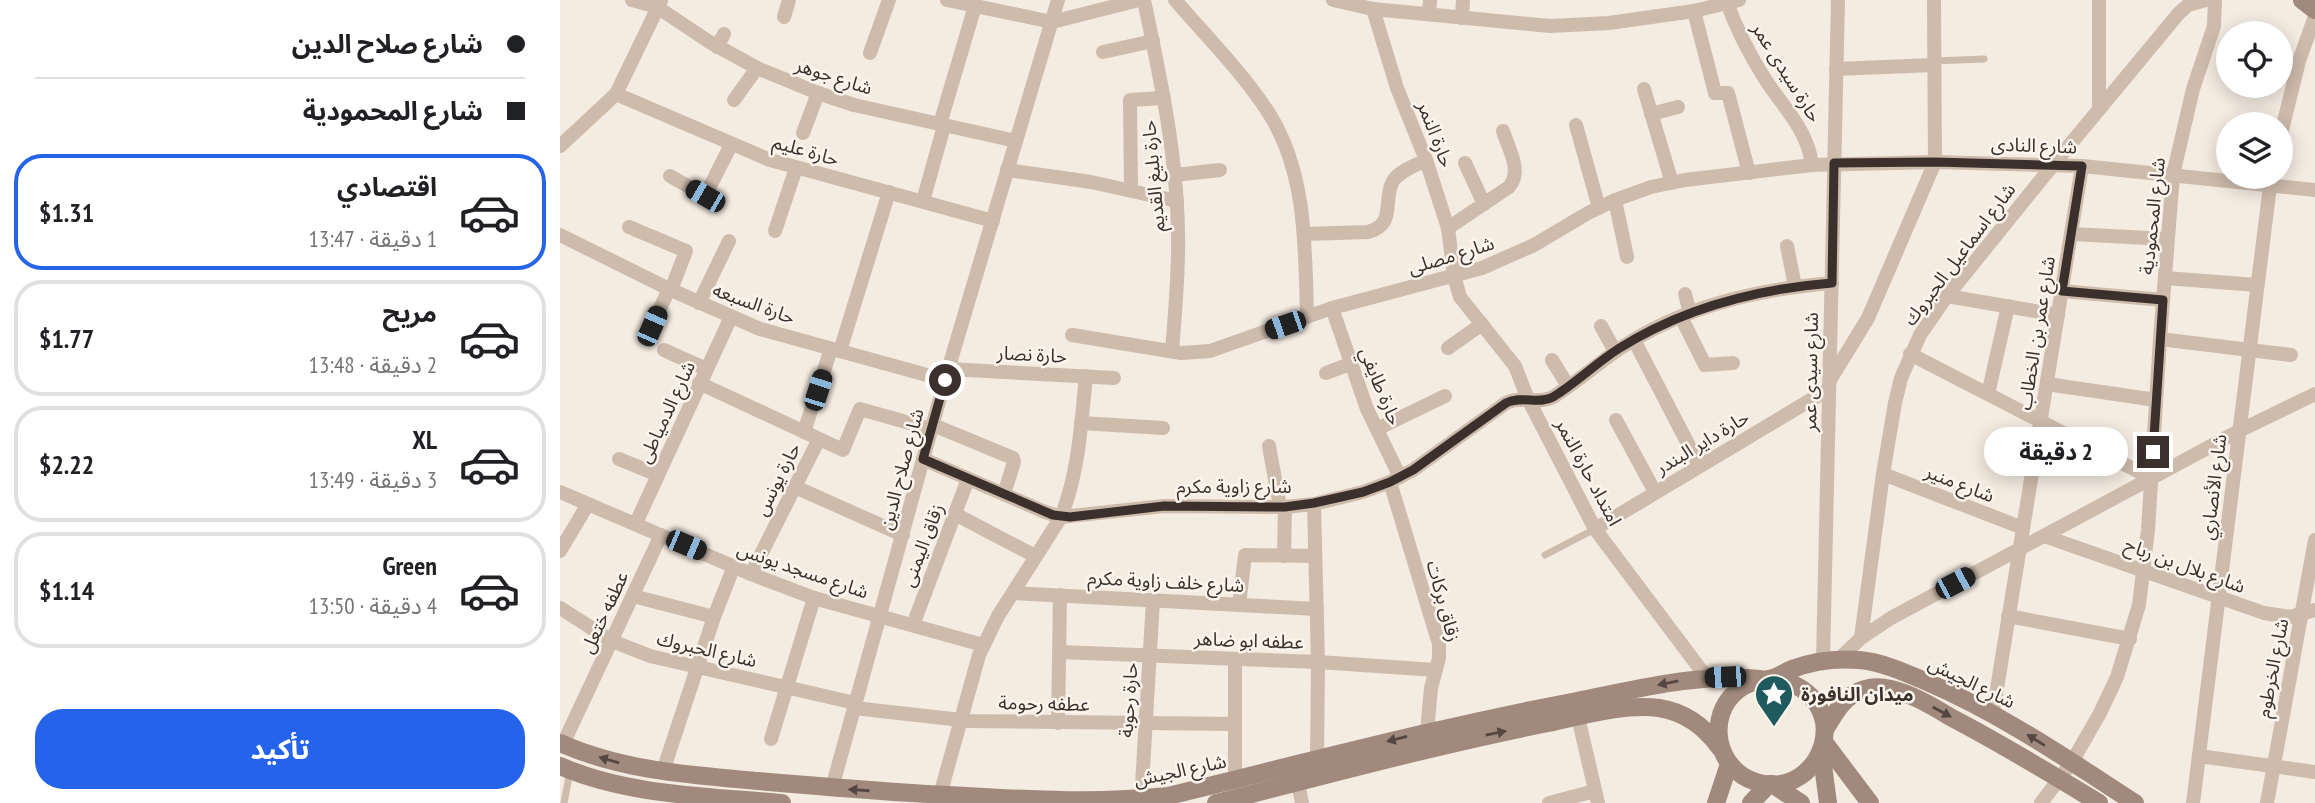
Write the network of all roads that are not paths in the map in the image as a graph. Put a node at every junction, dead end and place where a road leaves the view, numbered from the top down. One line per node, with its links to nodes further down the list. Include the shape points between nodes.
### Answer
1 (632, 0): 17 (street, شارع جوهر)
2 (789, 0): 24 (street)
3 (889, 0): 28 (street)
4 (947, 0): 18 (street)
5 (1058, 0): 26 (street, شارع صلاح الدين)
6 (1141, 0): 26 (street); 27 (street, حارة بليغ القديم)
7 (1175, 0): 80 (street, via 1271,117 1290,160)
8 (1333, 0): 20 (street)
9 (1462, 0): 25 (street)
10 (1838, 0): 33 (street, شارع سيدى عمر)
11 (1934, 0): 31 (street)
12 (2099, 0): 40 (street)
13 (2206, 0): 40 (street, شارع اسماعيل الحبروك, via 2179,13)
14 (2215, 0): 62 (street, شارع المحمودية, via 2214,26 2193,89)
15 (2302, 0): 21 (main road)
16 (1731, 1): 22 (street); 54 (street, حارة سيدى عمر, via 1751,58 1802,133)
17 (659, 4): 32 (street, شارع جوهر, via 721,40); 36 (street)
18 (975, 6): 26 (street); 43 (street)
19 (1430, 7): 20 (street); 25 (street)
20 (1373, 9): 50 (street, حارة النمر, via 1397,88)
21 (2315, 10)
22 (1693, 11): 25 (street, via 1550,26); 60 (street, via 1715,93 1728,93)
23 (2315, 16): 41 (street)
24 (784, 17)
25 (1462, 18)
26 (1052, 22): 47 (street, شارع صلاح الدين)
27 (1153, 41): 29 (street); 37 (street, حارة بليغ القديم)
28 (870, 52)
29 (1103, 52)
30 (1984, 59): 31 (lane)
31 (1934, 63): 33 (street); 51 (street)
32 (757, 68): 35 (street, شارع جوهر); 38 (street)
33 (1836, 69): 53 (street, شارع سيدى عمر)
34 (1644, 89): 42 (street)
35 (818, 93): 43 (street, شارع جوهر); 46 (street)
36 (616, 94): 48 (street, حارة عليم); 49 (street)
37 (1164, 98): 61 (street, حارة بليغ القديم); 68 (street, via 1130,100)
38 (734, 100)
39 (1678, 107): 42 (street)
40 (2099, 108): 55 (street, شارع اسماعيل الحبروك)
41 (2286, 112)
42 (1651, 114): 65 (street)
43 (942, 125): 47 (street, شارع جوهر); 72 (street)
44 (1576, 125): 75 (street)
45 (1503, 131): 74 (street, via 1516,177)
46 (803, 133)
47 (1016, 141): 58 (street, شارع صلاح الدين)
48 (731, 145): 57 (street, حارة عليم); 63 (street, via 705,196)
49 (560, 146)
50 (1426, 160): 78 (street, حارة النمر); 80 (street, via 1392,181 1386,218 1377,229)
51 (1935, 162): 53 (street, شارع النادى); 55 (street, شارع النادى); 128 (street, via 1868,318)
52 (1465, 163): 74 (street)
53 (1834, 163): 54 (street, شارع مصلى); 89 (street, شارع سيدى عمر)
54 (1812, 165): 60 (street, شارع مصلى)
55 (2053, 165): 56 (street, شارع النادى); 95 (street, شارع اسماعيل الحبروك)
56 (2082, 166): 62 (street, شارع النادى); 81 (street, شارع عمر بن الخطاب)
57 (796, 169): 70 (street, حارة عليم); 79 (street)
58 (1007, 170): 68 (street); 76 (street, شارع صلاح الدين)
59 (1220, 170): 61 (street)
60 (1749, 173): 65 (street, شارع مصلى)
61 (1175, 175): 73 (street, حارة بليغ القديم)
62 (2173, 175): 64 (street, شارع النادى); 83 (street, شارع المحمودية)
63 (670, 176)
64 (2216, 178)
65 (1672, 183): 71 (street, شارع مصلى)
66 (2293, 186): 69 (street, شارع النادى)
67 (2269, 189): 90 (street, شارع الأنصاري)
68 (1131, 190): 73 (street)
69 (2315, 190)
70 (890, 192): 72 (street, حارة عليم); 112 (street)
71 (1615, 200): 75 (street, شارع مصلى); 86 (street)
72 (923, 201): 76 (street, حارة عليم)
73 (1177, 201): 114 (street, حارة بليغ القديم)
74 (1484, 204): 78 (street)
75 (1599, 208): 87 (street, شارع مصلى, via 1508,258)
76 (993, 221): 123 (street, شارع صلاح الدين)
77 (629, 227): 92 (street, via 686,251)
78 (1448, 228): 87 (street, حارة النمر)
79 (775, 231)
80 (1305, 234): 103 (street)
81 (2071, 234): 83 (street); 93 (street, شارع عمر بن الخطاب)
82 (560, 236): 92 (street, حارة السبعه)
83 (2168, 239): 88 (street, شارع المحمودية)
84 (729, 241): 97 (street)
85 (1787, 246): 91 (street)
86 (1627, 257)
87 (1454, 275): 99 (street, شارع مصلى); 104 (street, امتداد حارة النمر, via 1460,297)
88 (2165, 278): 90 (street); 96 (street, شارع المحمودية)
89 (1832, 283): 91 (street, شارع زاوية مكرم); 128 (street, شارع سيدى عمر)
90 (2257, 285): 113 (street, شارع الأنصاري)
91 (1795, 286): 101 (street, شارع زاوية مكرم, via 1742,296)
92 (670, 290): 97 (street, حارة السبعه); 105 (street)
93 (2062, 291): 96 (street); 100 (street, شارع عمر بن الخطاب)
94 (1685, 294): 101 (street)
95 (1947, 296): 98 (street); 116 (street, شارع اسماعيل الحبروك)
96 (2163, 300): 108 (street, شارع المحمودية)
97 (699, 303): 102 (street, حارة السبعه)
98 (2008, 306): 100 (street); 130 (street)
99 (1332, 308): 103 (street, شارع مصلى); 120 (street, حارة طايفي)
100 (2058, 314): 127 (street, شارع عمر بن الخطاب)
101 (1685, 315): 109 (street, شارع زاوية مكرم); 119 (street, via 1704,365)
102 (731, 317): 112 (street, حارة السبعه); 121 (street, شارع الدمياطى)
103 (1307, 317): 114 (street, شارع مصلى, via 1210,351)
104 (1482, 324): 110 (street); 133 (street, امتداد حارة النمر, via 1514,366)
105 (652, 326)
106 (1601, 326): 115 (street)
107 (1073, 335): 114 (street, شارع مصلى)
108 (2160, 339): 113 (street); 134 (street, شارع المحمودية)
109 (1634, 340): 115 (street, شارع زاوية مكرم); 147 (street)
110 (1448, 348)
111 (664, 350): 121 (street)
112 (836, 350): 123 (street, حارة السبعه); 142 (street)
113 (2249, 350): 117 (street); 141 (street, شارع الأنصاري)
114 (1172, 351)
115 (1615, 351): 129 (street, شارع زاوية مكرم)
116 (1910, 354): 130 (street); 148 (street, شارع اسماعيل الحبروك, via 1895,403)
117 (2291, 355)
118 (1552, 360): 129 (street)
119 (1733, 363)
120 (1350, 364): 122 (street); 140 (street, حارة طايفي)
121 (706, 369): 126 (street, شارع الدمياطى)
122 (1326, 373)
123 (947, 374): 124 (street, حارة نصار); 138 (street, شارع صلاح الدين)
124 (1086, 376): 125 (street, حارة نصار); 137 (street)
125 (1114, 378)
126 (699, 383): 142 (street); 149 (street, شارع الدمياطى)
127 (2047, 384): 134 (street); 136 (street, شارع عمر بن الخطاب)
128 (1829, 385): 147 (street, حارة داير البندر); 199 (street, شارع سيدى عمر)
129 (1568, 386): 133 (street, شارع زاوية مكرم, via 1543,401)
130 (1988, 394): 136 (street)
131 (2315, 394): 141 (street)
132 (1445, 396): 140 (street)
133 (1528, 399): 152 (street, شارع زاوية مكرم, via 1506,403); 164 (street, امتداد حارة النمر)
134 (2156, 400): 150 (street, شارع المحمودية)
135 (1616, 420): 155 (street)
136 (2041, 420): 150 (street); 163 (street, شارع عمر بن الخطاب)
137 (1081, 423): 139 (street); 161 (street, via 1075,475)
138 (932, 427): 143 (street, via 860,409 845,449); 146 (street, شارع صلاح الدين); 156 (street, via 1013,458)
139 (1163, 428)
140 (1377, 429): 152 (street, حارة طايفي)
141 (2239, 431): 150 (street); 181 (street, شارع الأنصاري)
142 (804, 432): 143 (street)
143 (819, 439): 153 (street, حارة يونس)
144 (1269, 446): 159 (street)
145 (619, 459): 149 (street)
146 (923, 459): 151 (street, شارع زاوية مكرم); 165 (street, شارع صلاح الدين)
147 (1699, 466): 155 (street, حارة داير البندر)
148 (1883, 474): 163 (street, شارع منير); 192 (street, شارع اسماعيل الحبروك)
149 (658, 475): 162 (street, شارع الدمياطى)
150 (2151, 478): 167 (street); 176 (street, شارع المحمودية)
151 (968, 479): 156 (street, شارع زاوية مكرم); 160 (street, زقاق اليمنى)
152 (1395, 480): 157 (street, شارع زاوية مكرم); 202 (street, زقاق بركات, via 1437,637)
153 (795, 487): 165 (street); 177 (street, حارة يونس)
154 (560, 492): 158 (street, شارع مسجد يونس)
155 (1655, 492): 164 (street, حارة داير البندر)
156 (1004, 494): 161 (street, شارع زاوية مكرم)
157 (1314, 503): 159 (street, شارع زاوية مكرم); 174 (street)
158 (588, 504): 162 (street, شارع مسجد يونس); 170 (street)
159 (1282, 507): 161 (street, شارع زاوية مكرم, via 1164,506); 173 (street)
160 (955, 514): 172 (street); 191 (street, زقاق اليمنى)
161 (1061, 517): 172 (street)
162 (636, 523): 166 (street, شارع مسجد يونس)
163 (2023, 528): 169 (street, شارع عمر بن الخطاب)
164 (1595, 529): 171 (lane); 203 (street, امتداد حارة النمر)
165 (903, 534): 188 (street, شارع صلاح الدين)
166 (662, 535): 175 (street, شارع مسجد يونس); 180 (street, عطفه ختعل)
167 (2044, 536): 169 (street); 176 (street, شارع بلال بن رباح)
168 (2315, 540): 187 (street, شارع الخرطوم)
169 (2020, 549): 189 (street, شارع عمر بن الخطاب); 192 (street)
170 (560, 551)
171 (1545, 555)
172 (1035, 556): 178 (street)
173 (1284, 556): 174 (street); 184 (street, via 1245,555)
174 (1315, 556): 186 (street)
175 (734, 566): 177 (street, شارع مسجد يونس); 190 (street)
176 (2144, 570): 181 (street, شارع بلال بن رباح); 193 (street, شارع المحمودية)
177 (751, 573): 182 (street, شارع مسجد يونس)
178 (1013, 593): 179 (street, شارع خلف زاوية مكرم); 195 (street)
179 (1060, 595): 183 (street, شارع خلف زاوية مكرم); 196 (street)
180 (633, 596): 190 (street); 194 (street, عطفه ختعل)
181 (2219, 596): 187 (street, شارع بلال بن رباح, via 2277,616); 218 (street, شارع الأنصاري)
182 (814, 598): 188 (street, شارع مسجد يونس); 205 (street)
183 (1153, 600): 184 (street, شارع خلف زاوية مكرم); 197 (street, حارة رحوبة)
184 (1239, 605): 186 (street, شارع خلف زاوية مكرم)
185 (560, 608): 194 (street, شارع الحبروك)
186 (1317, 609): 200 (street)
187 (2309, 612): 222 (street, شارع الخرطوم)
188 (880, 616): 191 (street, شارع مسجد يونس); 206 (street, شارع صلاح الدين)
189 (2008, 616): 193 (street); 207 (street, شارع عمر بن الخطاب)
190 (714, 617): 201 (street)
191 (912, 625): 195 (street, شارع مسجد يونس)
192 (1861, 638): 199 (street)
193 (2130, 639): 221 (street, شارع المحمودية, via 2117,677)
194 (612, 641): 201 (street, شارع الحبروك); 216 (street, عطفه ختعل)
195 (984, 645): 209 (street)
196 (1060, 652): 197 (street, عطفه ابو ضاهر); 211 (street)
197 (1150, 656): 198 (street, عطفه ابو ضاهر); 210 (street, حارة رحوبة)
198 (1235, 659): 200 (street, عطفه ابو ضاهر); 212 (street)
199 (1831, 660): 204 (main road, شارع الجيش); 207 (main road, شارع الجيش, via 1882,665)
200 (1318, 662): 202 (street, عطفه ابو ضاهر); 220 (street)
201 (697, 668): 205 (street, شارع الحبروك); 225 (street)
202 (1436, 670): 213 (street, زقاق بركات)
203 (1707, 677): 204 (main road, شارع الجيش); 213 (main road, شارع الجيش, one-way to 213)
204 (1767, 678): 215 (main road, via 1790,681 1809,694 1822,714); 219 (main road, via 1737,690 1722,711 1718,724)
205 (786, 688): 206 (street, شارع الحبروك); 214 (street)
206 (855, 705): 209 (street, عطفه رحومة); 231 (street, شارع صلاح الدين)
207 (1993, 713): 221 (main road, شارع الجيش, one-way to 207)
208 (1578, 717): 217 (main road, شارع الجيش, one-way to 208); 219 (main road, شارع الجيش, via 1661,708 1689,718 1712,737); 234 (street)
209 (959, 720): 211 (street, عطفه رحومة); 233 (street)
210 (1145, 722): 211 (street, عطفه رحومة); 212 (street, عطفه رحومة); 235 (street, حارة رحوبة)
211 (1058, 723)
212 (1234, 724): 228 (street)
213 (1427, 732): 217 (main road, شارع الجيش, one-way to 217)
214 (771, 739)
215 (1823, 740): 227 (main road, شارع الجيش, one-way to 227, via 1843,702 1854,693 1867,688 1894,689); 230 (main road, via 1817,759 1802,775); 244 (main road); 245 (main road)
216 (562, 744): 224 (main road, شارع الجيش, one-way to 216)
217 (1368, 755): 220 (main road, شارع الجيش); 229 (main road, شارع الجيش)
218 (2199, 756): 222 (street); 249 (street, شارع الأنصاري)
219 (1725, 757): 230 (main road, via 1746,778); 241 (main road)
220 (1317, 760): 228 (main road, شارع الجيش)
221 (2072, 762): 227 (street, شارع المحمودية); 248 (main road, شارع الجيش)
222 (2273, 766): 226 (street); 250 (street, شارع الخرطوم)
223 (565, 768): 232 (main road); 236 (lane)
224 (644, 769): 225 (main road, شارع الجيش); 232 (main road)
225 (663, 771): 231 (main road, شارع الجيش)
226 (2315, 772)
227 (2059, 779): 246 (street, شارع المحمودية); 247 (main road, شارع الجيش)
228 (1235, 780): 235 (main road, شارع الجيش)
229 (1298, 783): 238 (main road, شارع الجيش); 239 (street)
230 (1770, 784): 242 (main road); 243 (main road)
231 (832, 788): 233 (main road, شارع الجيش, one-way to 231)
232 (640, 789): 237 (main road)
233 (940, 795): 235 (main road, شارع الجيش)
234 (1597, 797): 240 (street)
235 (1141, 802)
236 (564, 803)
237 (782, 803)
238 (1216, 803)
239 (1302, 803)
240 (1549, 803)
241 (1716, 803)
242 (1751, 803)
243 (1801, 803)
244 (1828, 803)
245 (1870, 803)
246 (2041, 803)
247 (2099, 803)
248 (2135, 803)
249 (2193, 803)
250 (2267, 803)

